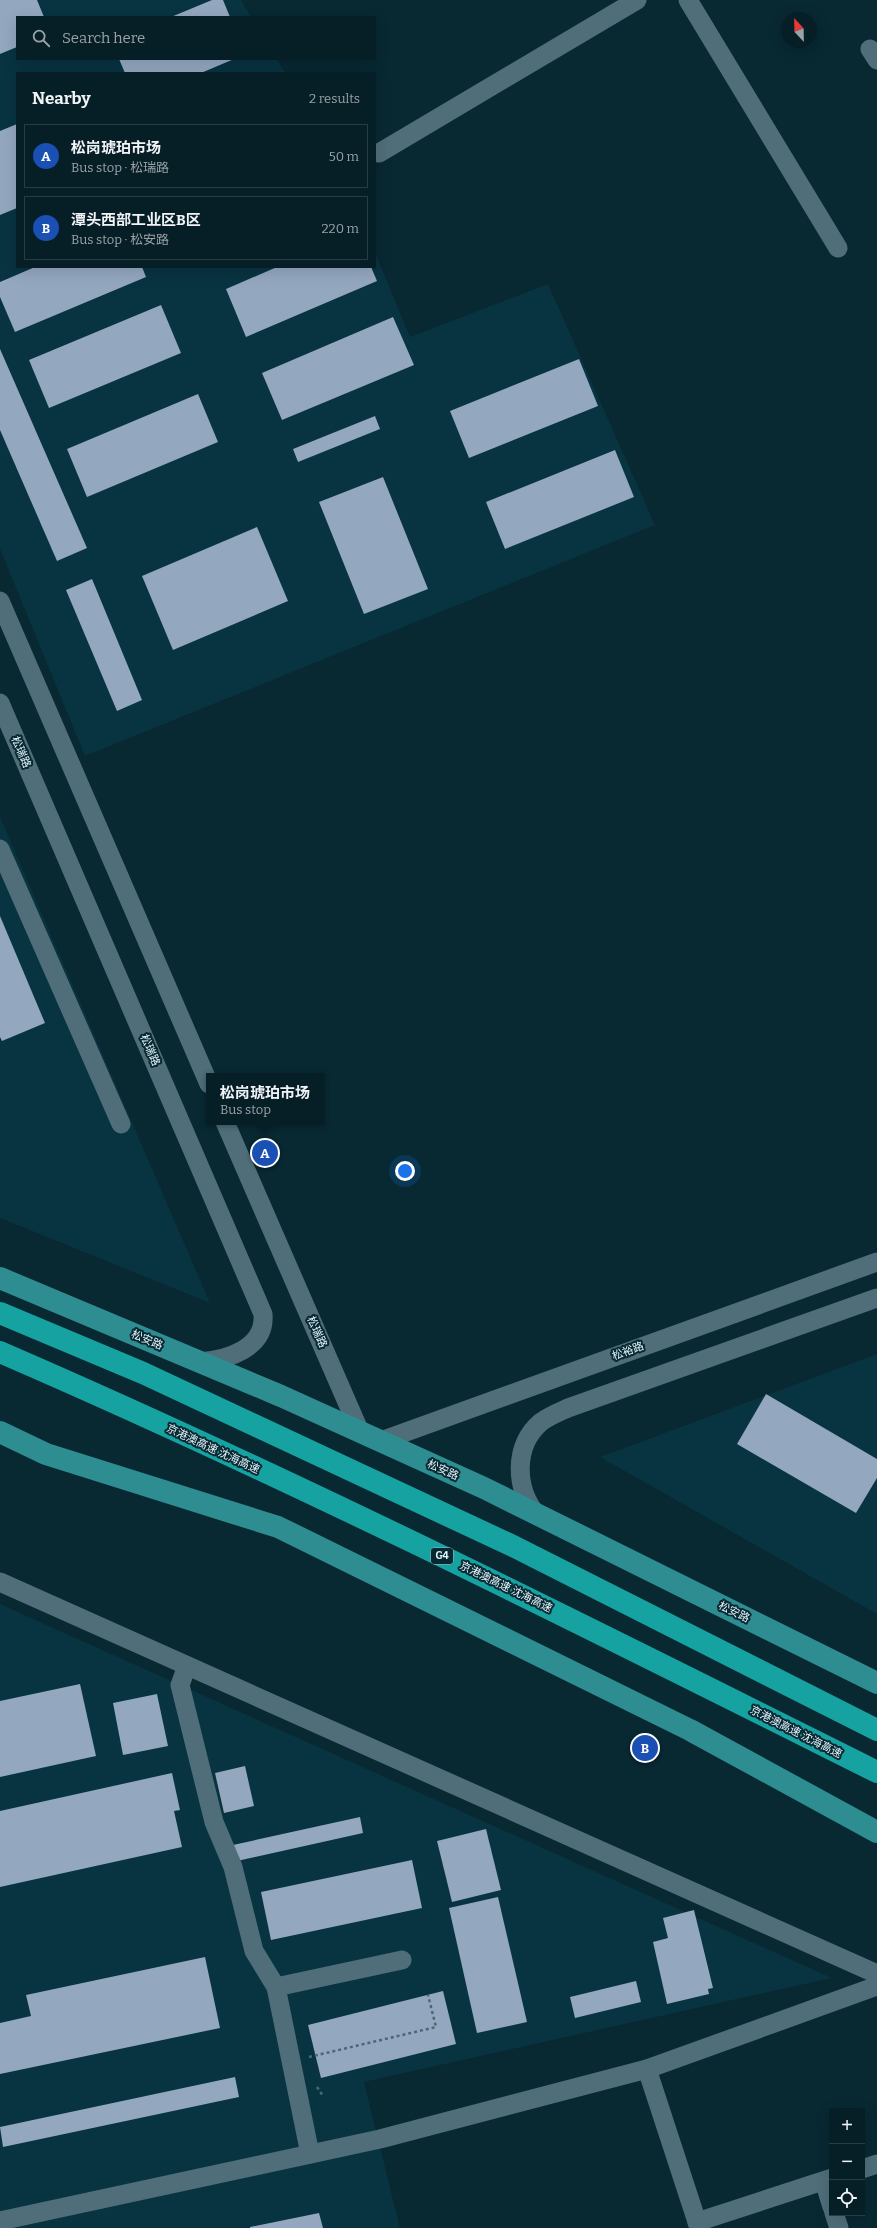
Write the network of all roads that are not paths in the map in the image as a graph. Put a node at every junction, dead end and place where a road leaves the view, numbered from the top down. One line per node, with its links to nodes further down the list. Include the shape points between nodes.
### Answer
1 (637, 0): 3 (street)
2 (688, 0): 4 (street)
3 (379, 153)
4 (838, 248)
5 (0, 601): 8 (street)
6 (0, 703): 16 (street, 松瑞路, via 263,1314 262,1330 258,1339 219,1360)
7 (0, 849): 9 (street)
8 (206, 1077)
9 (121, 1124)
10 (227, 1125): 18 (street, 松瑞路)
11 (877, 1262): 19 (street, 松裕路)
12 (0, 1278): 16 (main road, 松安路)
13 (877, 1298): 20 (street, via 568,1408 541,1422 526,1441 520,1471 524,1492)
14 (0, 1313): 24 (highway, via 143,1372 508,1544)
15 (0, 1352): 25 (highway, 京港澳高速 沈海高速 / G4, via 83,1388 492,1579)
16 (200, 1362): 18 (main road, 松安路)
17 (0, 1432): 26 (main road, via 46,1454 278,1527 690,1730)
18 (360, 1432): 19 (main road, 松安路)
19 (380, 1441): 20 (main road, 松安路)
20 (537, 1515): 23 (main road, 松安路)
21 (0, 1582): 22 (street)
22 (186, 1666): 28 (street); 30 (street, via 180,1685 214,1822 233,1867 254,1951)
23 (877, 1683)
24 (877, 1730)
25 (877, 1772)
26 (877, 1832)
27 (402, 1960): 30 (street)
28 (877, 1974)
29 (877, 1986): 31 (street)
30 (276, 1987): 32 (street)
31 (647, 2069): 32 (street, via 380,2139); 38 (street)
32 (310, 2154): 37 (street)
33 (877, 2164): 34 (street)
34 (865, 2167)
35 (828, 2180): 38 (street)
36 (835, 2216): 39 (street)
37 (0, 2221)
38 (698, 2225)
39 (839, 2228)

